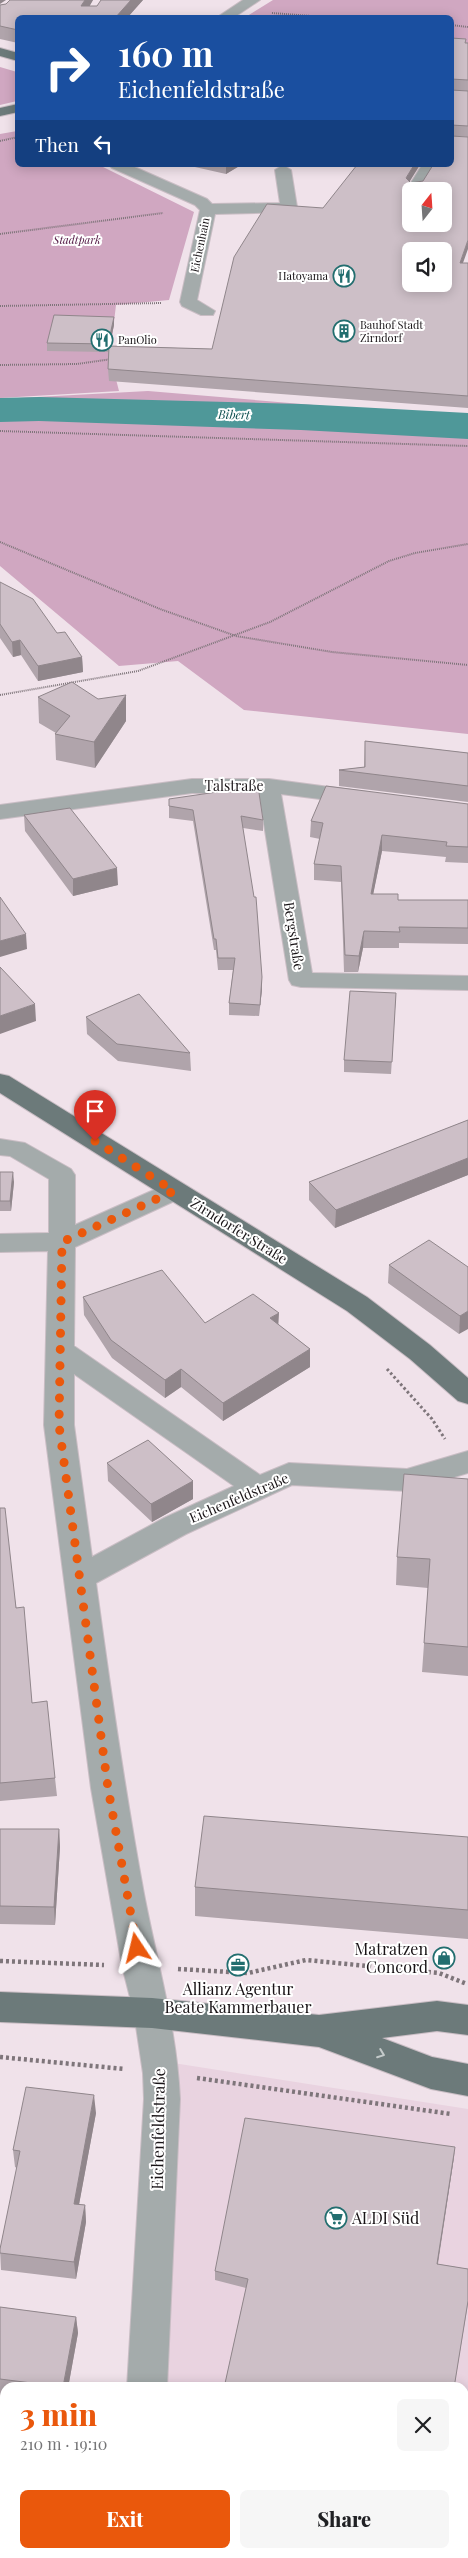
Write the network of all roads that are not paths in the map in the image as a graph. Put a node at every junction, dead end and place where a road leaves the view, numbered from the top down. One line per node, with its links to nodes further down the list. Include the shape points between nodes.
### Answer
1 (253, 0): 2 (street)
2 (228, 14)
3 (0, 52): 4 (main road)
4 (15, 56)
5 (15, 111): 6 (main road)
6 (0, 112)
7 (15, 112): 8 (main road)
8 (0, 122)
9 (122, 167): 13 (street, Eichenhain, via 201,202)
10 (429, 167): 12 (street)
11 (282, 170): 13 (street, via 289,207)
12 (419, 182)
13 (208, 209): 14 (street, Eichenhain, via 188,302)
14 (207, 311)
15 (269, 786): 16 (street, Talstraße); 17 (street, Talstraße, via 192,786); 18 (street, Bergstraße, via 301,980)
16 (383, 800)
17 (0, 812)
18 (468, 983)
19 (0, 1082): 21 (main road, Zirndorfer Straße)
20 (0, 1147): 22 (street, Eichenfeldstraße, via 16,1149 62,1176)
21 (174, 1191): 22 (street); 25 (main road, Zirndorfer Straße, via 357,1304)
22 (62, 1242): 23 (street); 24 (street, Eichenfeldstraße)
23 (0, 1243)
24 (60, 1350): 27 (street); 28 (street, Eichenfeldstraße, via 59,1425)
25 (468, 1394)
26 (465, 1463): 27 (street, Eichenfeldstraße, via 407,1480 289,1474)
27 (258, 1488): 28 (street, Eichenfeldstraße, via 175,1526)
28 (81, 1576): 30 (street, Eichenfeldstraße, via 108,1788 140,1966)
29 (0, 2007): 30 (main road)
30 (152, 2013): 32 (main road); 34 (street, Eichenfeldstraße, via 162,2099)
31 (468, 2020): 32 (main road, via 437,2016)
32 (319, 2031): 33 (main road, one-way to 33, via 431,2073)
33 (468, 2080)
34 (148, 2382)

